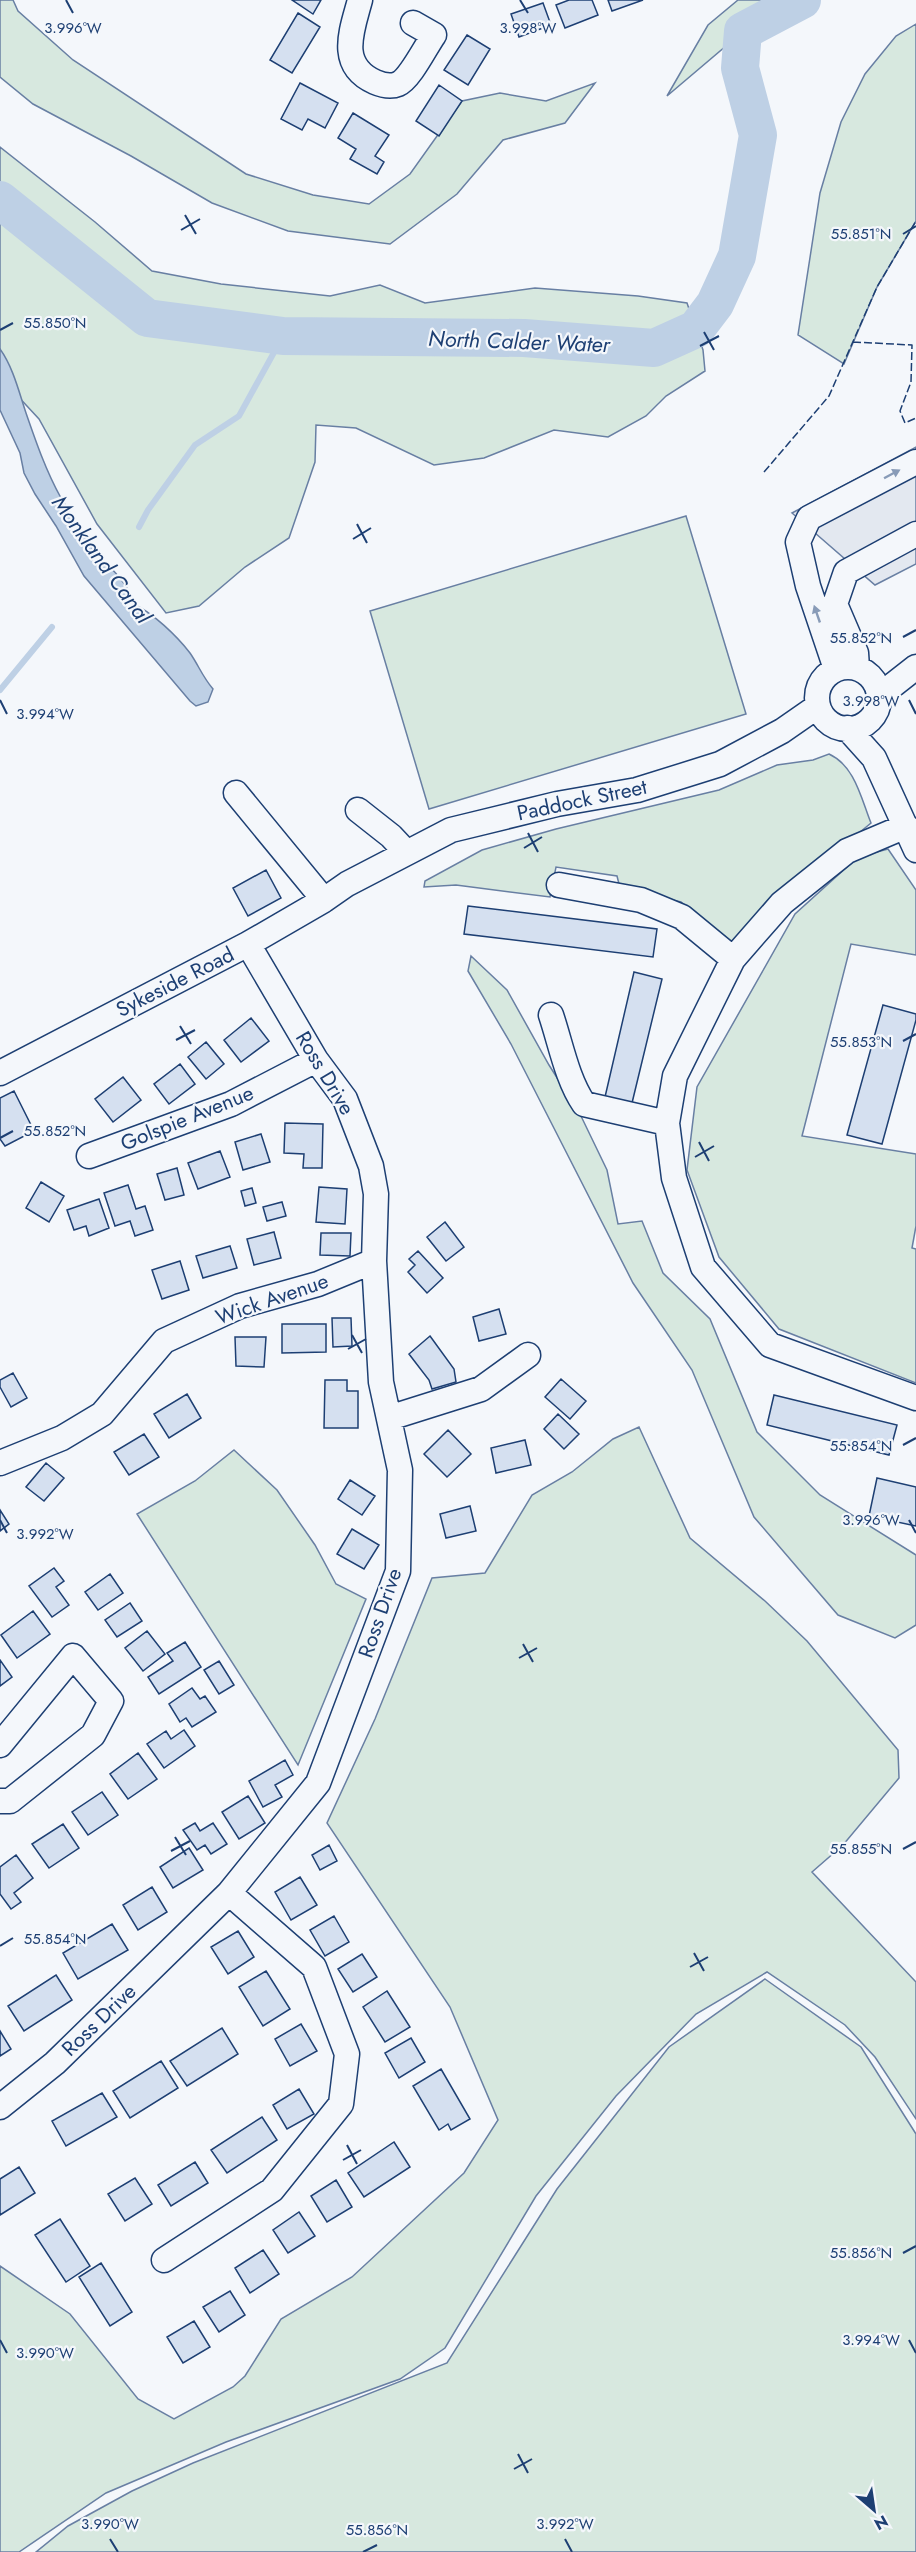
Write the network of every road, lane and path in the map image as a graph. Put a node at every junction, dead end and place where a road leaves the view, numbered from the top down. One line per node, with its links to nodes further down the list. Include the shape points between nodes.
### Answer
1 (360, 0): 2 (street, via 350,51 363,75 377,82 390,86 405,79 434,35)
2 (413, 23)
3 (916, 462): 6 (street, one-way to 3, via 798,542 808,518)
4 (916, 534): 5 (street)
5 (846, 572): 6 (street); 8 (street, via 835,604 856,653)
6 (806, 580): 8 (street, one-way to 6)
7 (913, 669): 8 (street)
8 (863, 685): 9 (street, Paddock Street, via 865,723); 9 (street, via 822,681 818,691); 10 (street)
9 (831, 719): 10 (street); 15 (street, Paddock Street, via 782,731 720,764 637,789 451,830)
10 (874, 758): 13 (street)
11 (236, 793): 18 (street)
12 (358, 810): 15 (street)
13 (906, 826): 14 (street); 20 (street, via 847,851 782,903)
14 (916, 850)
15 (406, 852): 16 (street, Paddock Street)
16 (347, 884): 18 (street, Sykeside Road)
17 (559, 885): 20 (street, via 641,900 682,917)
18 (324, 900): 19 (street, Sykeside Road)
19 (248, 944): 22 (street, Ross Drive); 23 (street, Sykeside Road)
20 (733, 959): 24 (street, via 675,1076)
21 (550, 1015): 24 (street, via 572,1087 584,1104)
22 (316, 1060): 25 (street, Golspie Avenue, via 231,1104); 26 (street, Ross Drive, via 345,1099 371,1166 376,1194)
23 (0, 1073)
24 (667, 1124): 28 (street, via 674,1178 704,1267 770,1345)
25 (89, 1156)
26 (374, 1261): 29 (street, Ross Drive, via 381,1382); 30 (street, Wick Avenue, via 318,1284 240,1306 164,1341 102,1414 62,1438)
27 (528, 1355): 29 (street, via 481,1389)
28 (916, 1398)
29 (389, 1418): 33 (street, Ross Drive, via 400,1470 398,1570 318,1783)
30 (0, 1462)
31 (0, 1745): 32 (street, via 73,1656 111,1701 93,1735 10,1801)
32 (0, 1801)
33 (229, 1893): 34 (street, Ross Drive, via 55,2063); 35 (street, via 314,1967 348,2054 341,2104 272,2190)
34 (0, 2107)
35 (164, 2260)

